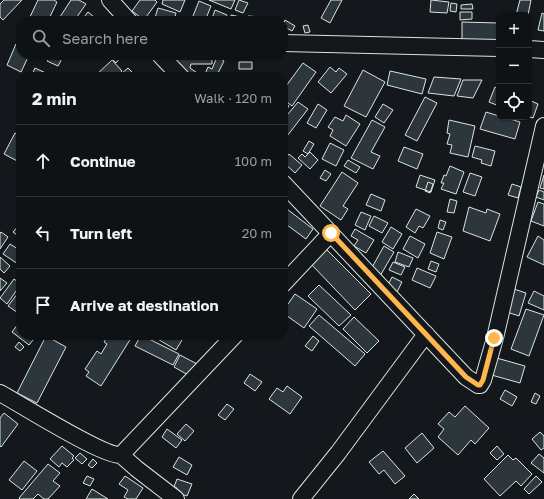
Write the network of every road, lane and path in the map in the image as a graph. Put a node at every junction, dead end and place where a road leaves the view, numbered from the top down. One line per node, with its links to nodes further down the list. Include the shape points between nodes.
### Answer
1 (110, 0): 2 (street)
2 (124, 16)
3 (288, 43): 4 (street)
4 (496, 48)
5 (532, 49): 6 (street)
6 (544, 50)
7 (165, 60): 8 (street)
8 (176, 72)
9 (544, 126): 13 (street, via 494,338 480,385 466,377)
10 (288, 188): 11 (street)
11 (331, 233): 12 (street); 13 (street)
12 (288, 279)
13 (426, 334): 18 (street, via 338,453)
14 (230, 340): 16 (street)
15 (0, 393): 16 (street, via 98,448 117,456)
16 (121, 455): 17 (street)
17 (176, 499)
18 (300, 499)

